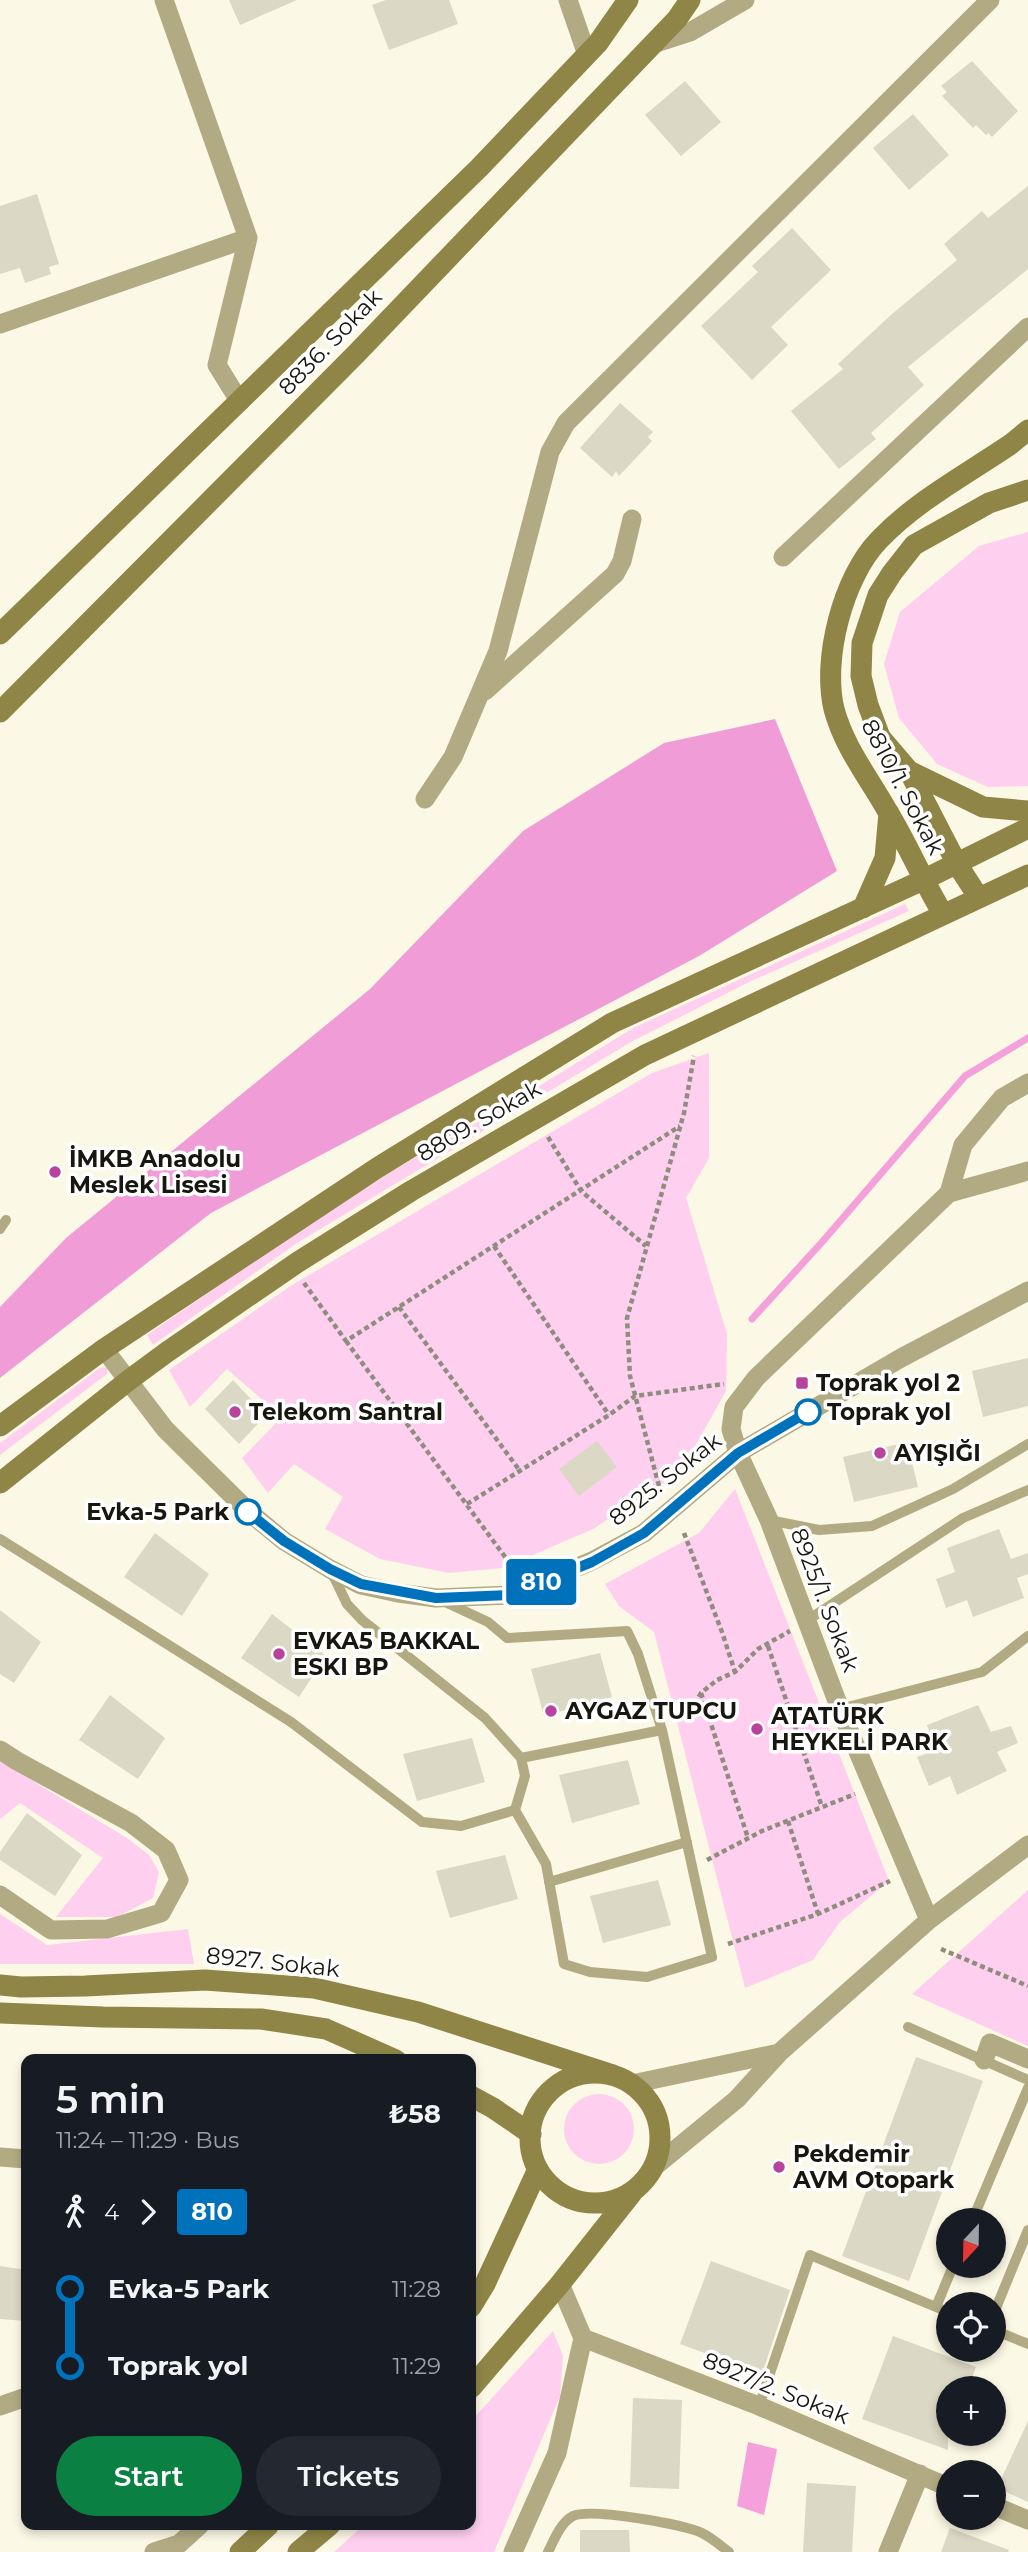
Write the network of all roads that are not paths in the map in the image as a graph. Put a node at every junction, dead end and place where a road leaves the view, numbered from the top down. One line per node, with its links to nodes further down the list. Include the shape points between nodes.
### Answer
1 (163, 0): 9 (street)
2 (568, 0): 8 (street)
3 (628, 0): 8 (street)
4 (690, 0): 7 (street, 8836. Sokak)
5 (745, 0): 7 (street, via 690,32)
6 (990, 0): 18 (street, via 566,424 550,452 498,651)
7 (653, 44): 19 (street, 8836. Sokak, via 357,353)
8 (587, 55): 12 (street, via 479,168)
9 (248, 238): 10 (street); 12 (street, via 217,365)
10 (0, 324)
11 (1028, 327): 16 (street)
12 (240, 402): 17 (street)
13 (1028, 430): 23 (street, 8810/1. Sokak, via 901,518 876,542 854,576 839,617 831,669 834,708 850,749)
14 (1028, 489): 20 (street, 8810/1. Sokak, via 989,503 914,545 878,595 862,643 861,676 880,737)
15 (632, 519): 18 (street, via 615,574)
16 (782, 557)
17 (0, 634)
18 (479, 696): 21 (street, via 453,757)
19 (0, 712)
20 (909, 771): 22 (street, via 984,807); 25 (street, 8810/1. Sokak)
21 (425, 799)
22 (1028, 811)
23 (889, 813): 27 (street, 8810/1. Sokak); 29 (street, via 885,858)
24 (1028, 828): 25 (street, 8809. Sokak)
25 (957, 864): 27 (street, 8809. Sokak); 28 (street, 8810/1. Sokak)
26 (1028, 875): 28 (street, 8809. Sokak)
27 (923, 880): 29 (street, 8809. Sokak); 30 (street, 8810/1. Sokak)
28 (979, 898): 30 (street, 8809. Sokak)
29 (863, 908): 37 (street, 8809. Sokak, via 612,1023 377,1168)
30 (943, 914): 38 (street, 8809. Sokak, via 634,1062 298,1262)
31 (1028, 1083): 33 (street, via 1002,1098 963,1145)
32 (1028, 1171): 33 (street)
33 (949, 1192): 41 (street, 8925/1. Sokak, via 757,1378 734,1407 731,1429)
34 (6, 1220): 35 (lane)
35 (0, 1229)
36 (1028, 1291): 41 (street, 8925. Sokak)
37 (104, 1349): 38 (street, 8925. Sokak); 39 (street, 8809. Sokak)
38 (129, 1380): 42 (street, 8809. Sokak); 46 (street, 8925. Sokak, via 165,1429 248,1512)
39 (0, 1426)
40 (1028, 1444): 44 (lane, via 953,1489 872,1526 819,1530)
41 (738, 1453): 44 (street, 8925/1. Sokak); 47 (street, 8925. Sokak, via 644,1533 592,1562 511,1595)
42 (0, 1483)
43 (1028, 1490): 48 (lane, via 963,1518)
44 (769, 1520): 48 (street, 8925/1. Sokak)
45 (0, 1539): 54 (lane, via 291,1722 422,1822 461,1826)
46 (330, 1569): 47 (street, 8925. Sokak, via 361,1584); 53 (lane, via 347,1604 362,1620 485,1718)
47 (436, 1598): 51 (lane, via 488,1622 508,1638 627,1631)
48 (802, 1623): 50 (street, 8925/1. Sokak)
49 (1028, 1636): 50 (lane, via 982,1672)
50 (840, 1709): 59 (street, 8925/1. Sokak)
51 (662, 1730): 53 (lane); 55 (lane)
52 (0, 1749): 58 (street, via 131,1823 166,1850 178,1880 161,1913 107,1929 51,1930)
53 (521, 1759): 54 (lane, via 525,1776)
54 (514, 1810): 57 (lane, via 546,1864)
55 (687, 1842): 57 (lane); 57 (lane, via 712,1957 647,1977 590,1972 564,1964)
56 (1027, 1847): 59 (street)
57 (549, 1882)
58 (0, 1895)
59 (929, 1920): 63 (street)
60 (0, 1985): 67 (street, 8927. Sokak, via 205,1980 314,1988 418,2012)
61 (0, 2013): 64 (street, via 261,2018 326,2029)
62 (908, 2028): 66 (lane)
63 (779, 2053): 67 (street); 74 (street, via 737,2099)
64 (382, 2054)
65 (1028, 2059): 66 (street, via 990,2043)
66 (984, 2060): 68 (lane)
67 (623, 2080): 71 (street, via 592,2073 571,2077 553,2088 539,2105); 74 (street, via 648,2098 657,2117 661,2138)
68 (1028, 2080)
69 (1028, 2088): 77 (lane)
70 (476, 2099): 71 (street)
71 (531, 2134): 75 (street)
72 (0, 2157): 73 (street)
73 (21, 2159)
74 (653, 2168): 76 (street)
75 (538, 2169): 76 (street, via 551,2186 569,2198 591,2203 612,2201); 81 (street)
76 (632, 2192): 79 (street)
77 (977, 2208)
78 (1028, 2230): 80 (lane)
79 (560, 2284): 84 (street); 86 (street)
80 (1003, 2292)
81 (476, 2298)
82 (936, 2307): 89 (lane, via 810,2255)
83 (1006, 2335): 85 (lane)
84 (583, 2338): 89 (street, 8927/2. Sokak); 100 (street, via 557,2454)
85 (1028, 2344)
86 (476, 2382)
87 (21, 2399): 88 (street)
88 (0, 2406)
89 (759, 2406): 90 (street, 8927/2. Sokak)
90 (920, 2474): 91 (street, 8927/2. Sokak); 103 (street)
91 (936, 2481)
92 (1006, 2511): 93 (street)
93 (1028, 2520)
94 (194, 2530): 97 (street, via 179,2544)
95 (264, 2530): 98 (street)
96 (324, 2530): 99 (street)
97 (155, 2552)
98 (240, 2552)
99 (299, 2552)
100 (513, 2552)
101 (548, 2552): 102 (lane, via 570,2517 587,2512 675,2524 702,2533)
102 (729, 2552)
103 (888, 2552)

